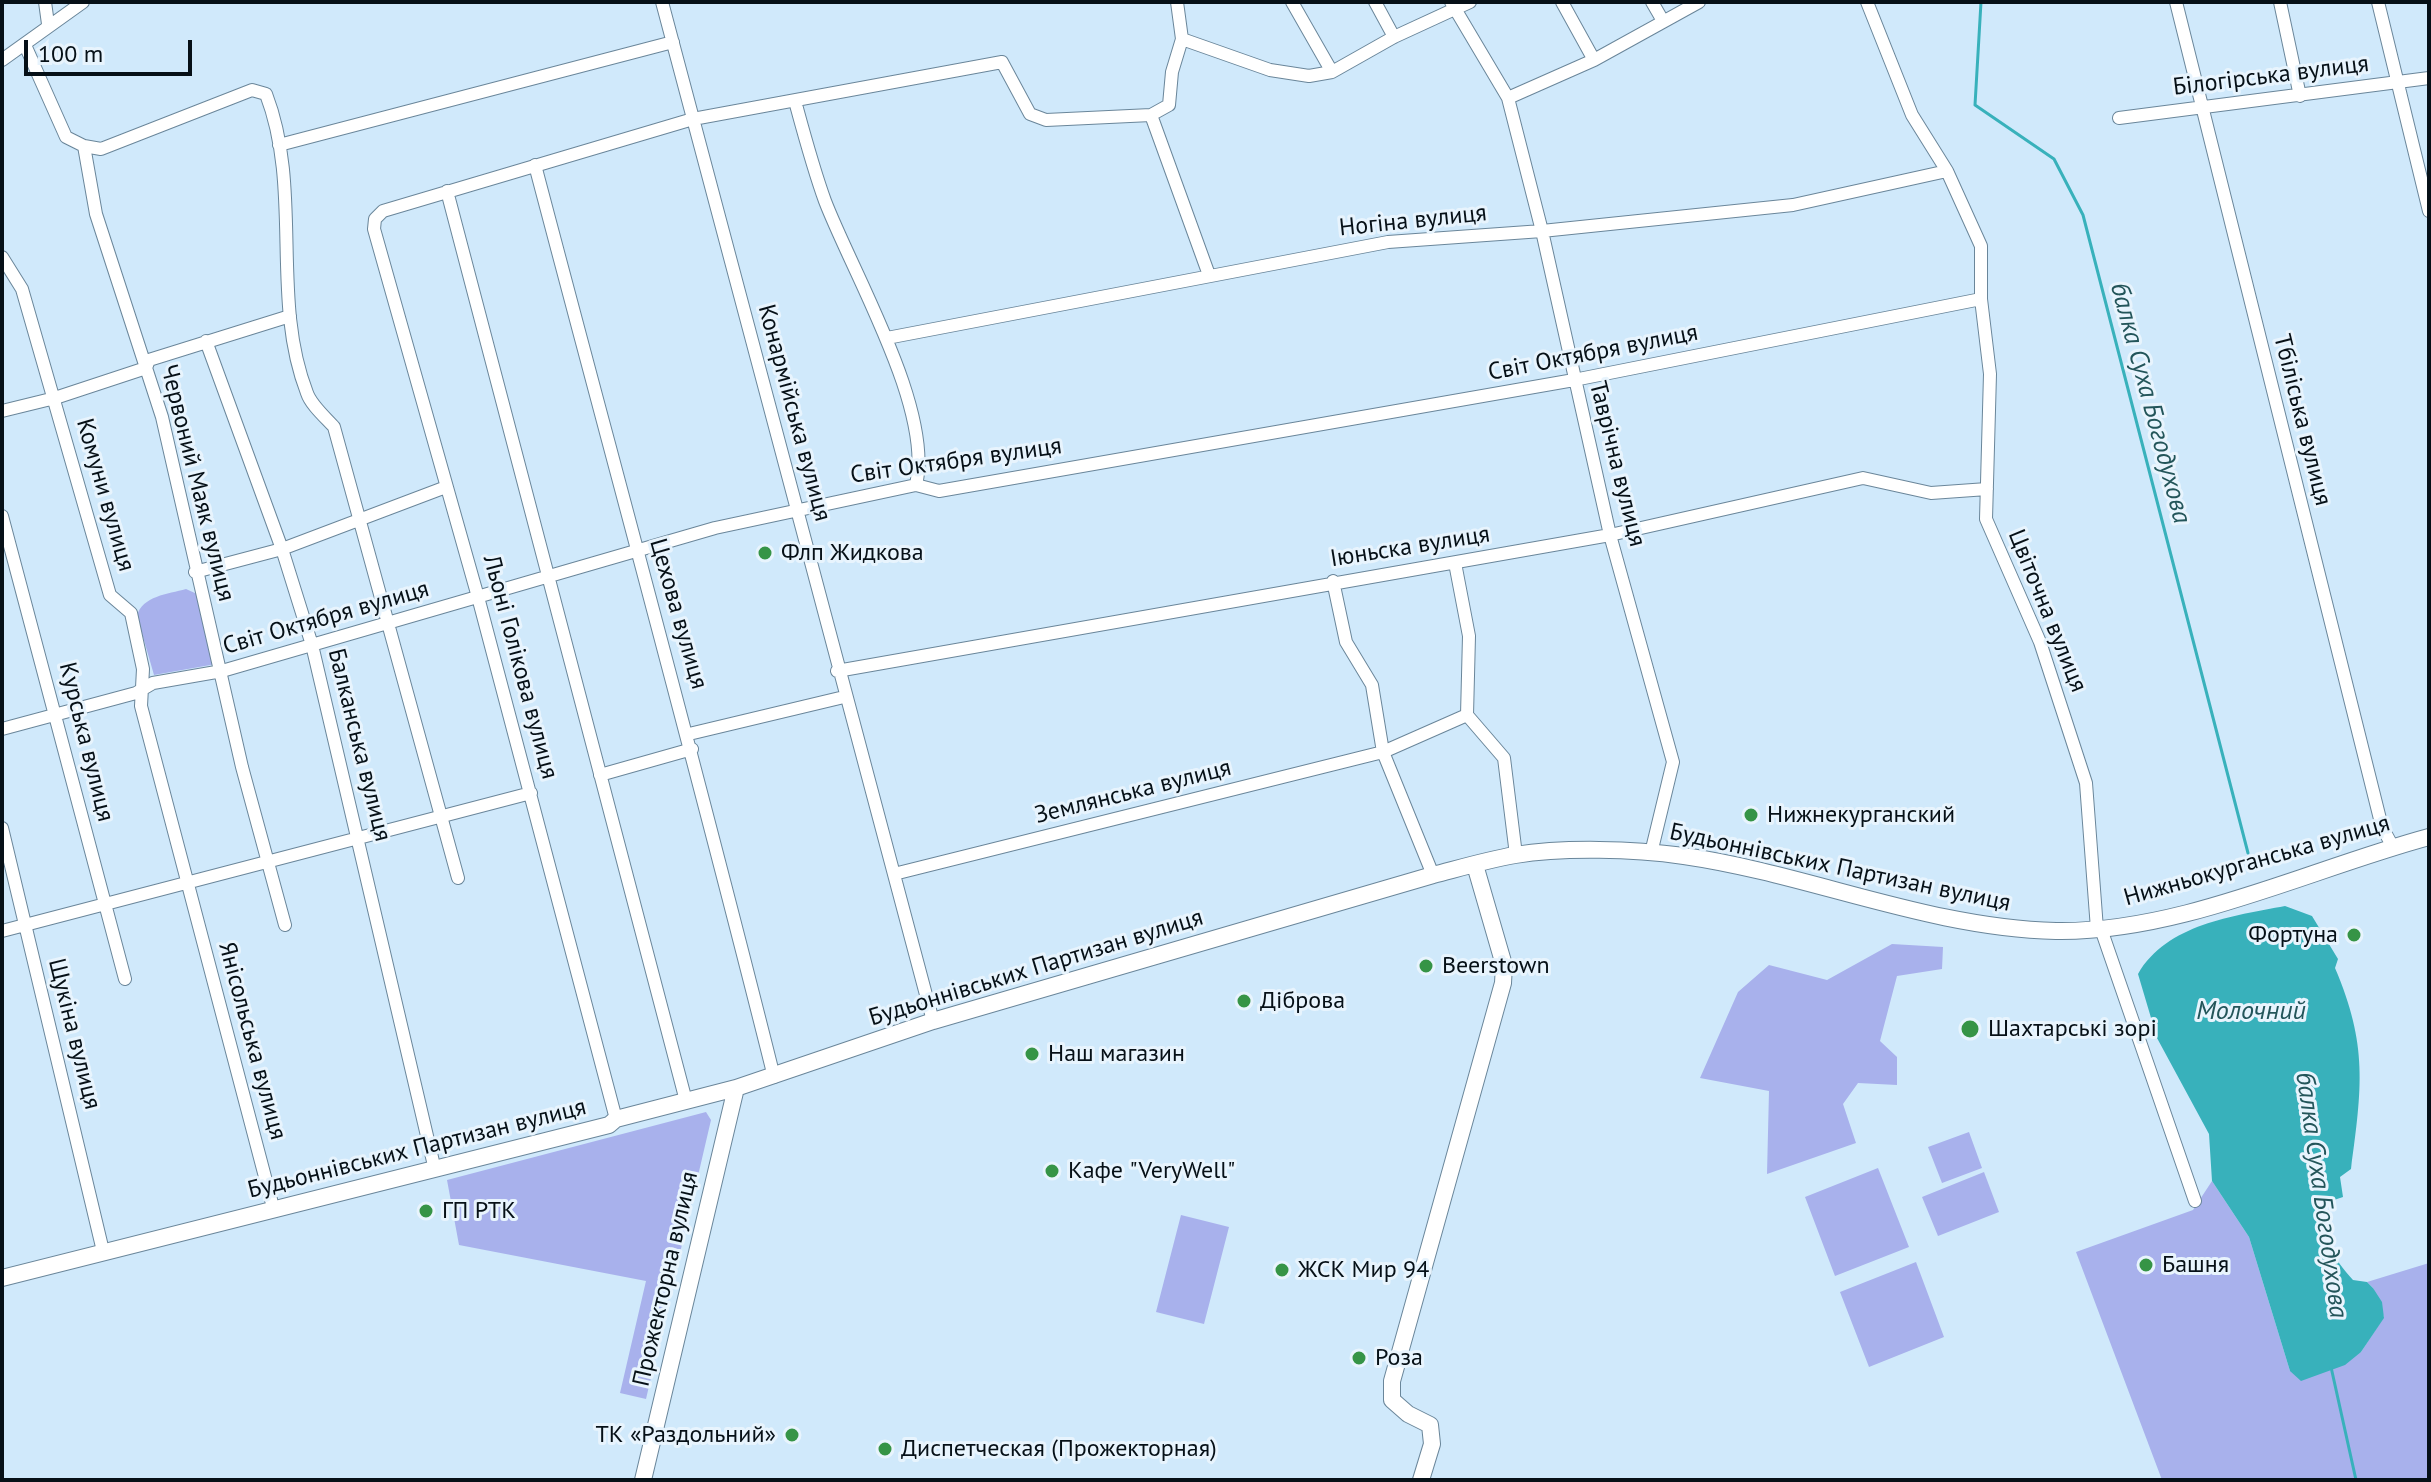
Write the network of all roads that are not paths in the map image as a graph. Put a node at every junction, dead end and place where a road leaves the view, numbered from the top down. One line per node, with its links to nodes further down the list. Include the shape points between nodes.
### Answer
1 (45, 2): 17 (street)
2 (83, 2): 17 (street)
3 (662, 2): 20 (street, Конармійська вулиця)
4 (1177, 2): 19 (street)
5 (1292, 2): 24 (street)
6 (1375, 2): 18 (street)
7 (1470, 2): 15 (street)
8 (1562, 2): 23 (street)
9 (1652, 2): 16 (street)
10 (1699, 2): 16 (street)
11 (1867, 2): 37 (street, Цвiточна вулиця, via 1912,115)
12 (2176, 2): 30 (street, Тбіліська вулиця)
13 (2280, 2): 27 (street)
14 (2378, 2): 26 (street)
15 (1453, 5): 18 (street); 28 (street, Таврічна вулиця)
16 (1663, 21): 23 (street)
17 (48, 24): 21 (street)
18 (1394, 37): 24 (street)
19 (1182, 39): 24 (street, via 1270,70 1309,76); 31 (street, via 1169,105)
20 (673, 42): 33 (street, Конармійська вулиця); 34 (street)
21 (25, 45): 22 (street); 35 (street, via 66,137)
22 (2, 60)
23 (1594, 60): 28 (street)
24 (1332, 72)
25 (2429, 78): 26 (street, Білогірська вулиця)
26 (2398, 83): 27 (street, Білогірська вулиця); 39 (street)
27 (2300, 96): 30 (street, Білогірська вулиця)
28 (1508, 98): 40 (street, Таврічна вулиця)
29 (795, 101): 31 (street, via 1002,62 1030,114 1046,120); 33 (street); 45 (street, via 826,202)
30 (2200, 106): 32 (street, Білогірська вулиця); 83 (street, Тбіліська вулиця, via 2382,827)
31 (1151, 115): 42 (street)
32 (2119, 118)
33 (693, 119): 36 (street); 54 (street, Конармійська вулиця)
34 (279, 145): 35 (street, via 267,98 263,91 252,90 101,149); 44 (street)
35 (84, 146): 47 (street, Червоний Маяк вулиця, via 96,214)
36 (535, 165): 38 (street); 59 (street, Цехова вулиця)
37 (1947, 171): 40 (street, Ногіна вулиця, via 1793,205); 43 (street, Цвiточна вулиця, via 1981,246)
38 (447, 191): 52 (street, Льоні Голікова вулиця, via 383,211 374,229); 62 (street)
39 (2429, 211)
40 (1542, 231): 42 (street, Ногіна вулиця, via 1388,242); 48 (street, Таврічна вулиця)
41 (2, 257): 49 (street, Комуни вулиця, via 22,289)
42 (1209, 275): 45 (street, Ногіна вулиця)
43 (1981, 299): 48 (street, Світ Октября вулиця); 53 (street, Цвiточна вулиця, via 1990,374)
44 (290, 316): 46 (street); 56 (street, via 307,396 334,427)
45 (887, 338): 51 (street, via 921,444)
46 (206, 341): 47 (street, via 149,360); 58 (street, Балканська вулиця)
47 (146, 368): 49 (street); 61 (street, Червоний Маяк вулиця, via 162,417)
48 (1574, 380): 51 (street, Світ Октября вулиця, via 939,491); 57 (street, Таврічна вулиця)
49 (55, 398): 50 (street); 69 (street, Комуни вулиця, via 110,595 131,613)
50 (2, 411)
51 (916, 485): 54 (street, Світ Октября вулиця)
52 (446, 487): 56 (street); 64 (street, Льоні Голікова вулиця)
53 (1987, 489): 57 (street, Iюньска вулиця, via 1931,493 1863,478); 95 (street, Цвiточна вулиця, via 1986,519 2040,642 2086,783)
54 (796, 508): 59 (street, Світ Октября вулиця); 68 (street, Конармійська вулиця)
55 (2, 516): 71 (street, Курська вулиця)
56 (362, 521): 58 (street); 65 (street)
57 (1610, 535): 60 (street, Iюньска вулиця); 84 (street, Таврічна вулиця, via 1673,762)
58 (282, 549): 61 (street); 66 (street, Балканська вулиця)
59 (636, 549): 62 (street, Світ Октября вулиця); 74 (street, Цехова вулиця)
60 (1455, 563): 63 (street, Iюньска вулиця); 72 (street, via 1469,636)
61 (195, 572): 67 (street, Червоний Маяк вулиця)
62 (548, 575): 64 (street, Світ Октября вулиця); 77 (street)
63 (1333, 581): 68 (street, Iюньска вулиця); 76 (street, via 1346,642 1372,685)
64 (478, 597): 65 (street, Світ Октября вулиця); 78 (street, Льоні Голікова вулиця)
65 (389, 622): 66 (street, Світ Октября вулиця); 79 (street)
66 (312, 645): 67 (street, Світ Октября вулиця); 81 (street, Балканська вулиця)
67 (222, 671): 69 (street, Світ Октября вулиця, via 153,683); 86 (street, Червоний Маяк вулиця)
68 (837, 671): 70 (street, Конармійська вулиця)
69 (142, 690): 71 (street, Світ Октября вулиця); 91 (street, Комуни вулиця, via 141,706)
70 (844, 697): 74 (street); 88 (street, Конармійська вулиця)
71 (57, 714): 73 (street, Світ Октября вулиця); 92 (street, Курська вулиця)
72 (1467, 715): 76 (street, Землянська вулиця); 85 (street, via 1504,758)
73 (2, 729)
74 (689, 734): 75 (street, Цехова вулиця)
75 (692, 749): 77 (street); 99 (street, Цехова вулиця)
76 (1383, 752): 88 (street, Землянська вулиця); 89 (street)
77 (600, 775): 101 (street)
78 (531, 793): 79 (street); 102 (street, Льоні Голікова вулиця)
79 (441, 816): 81 (street); 90 (street)
80 (2, 828): 93 (street, Щукіна вулиця)
81 (358, 836): 86 (street); 103 (street, Балканська вулиця)
82 (2429, 837): 83 (main road, Нижньокурганська вулиця)
83 (2393, 847): 95 (main road, Нижньокурганська вулиця, via 2199,908)
84 (1651, 853): 85 (main road, Будьоннівських Партизан вулиця); 95 (main road, Будьоннівських Партизан вулиця, via 1720,863 2003,928)
85 (1516, 855): 87 (main road, Будьоннівських Партизан вулиця)
86 (267, 862): 91 (street); 94 (street, Червоний Маяк вулиця)
87 (1475, 865): 89 (main road, Будьоннівських Партизан вулиця); 109 (main road, via 1504,965 1503,983 1392,1381 1392,1400 1430,1425 1433,1433)
88 (894, 874): 98 (street, Конармійська вулиця)
89 (1433, 875): 98 (main road, Будьоннівських Партизан вулиця)
90 (458, 878)
91 (187, 883): 92 (street); 105 (street, Янісольська вулиця)
92 (105, 903): 93 (street); 97 (street, Курська вулиця)
93 (25, 925): 96 (street); 106 (street, Щукіна вулиця)
94 (285, 925)
95 (2099, 929): 104 (street, Цвiточна вулиця)
96 (2, 931)
97 (125, 979)
98 (933, 1021): 99 (main road, Будьоннівських Партизан вулиця)
99 (774, 1077): 100 (main road, Будьоннівських Партизан вулиця)
100 (736, 1088): 101 (main road, Будьоннівських Партизан вулиця); 108 (main road, Прожекторна вулиця)
101 (686, 1101): 102 (main road, Будьоннівських Партизан вулиця)
102 (616, 1119): 103 (main road, Будьоннівських Партизан вулиця)
103 (435, 1170): 105 (main road, Будьоннівських Партизан вулиця)
104 (2195, 1201)
105 (274, 1211): 106 (main road, Будьоннівських Партизан вулиця)
106 (103, 1251): 107 (main road, Будьоннівських Партизан вулиця)
107 (2, 1278)
108 (643, 1480)
109 (1421, 1480)

